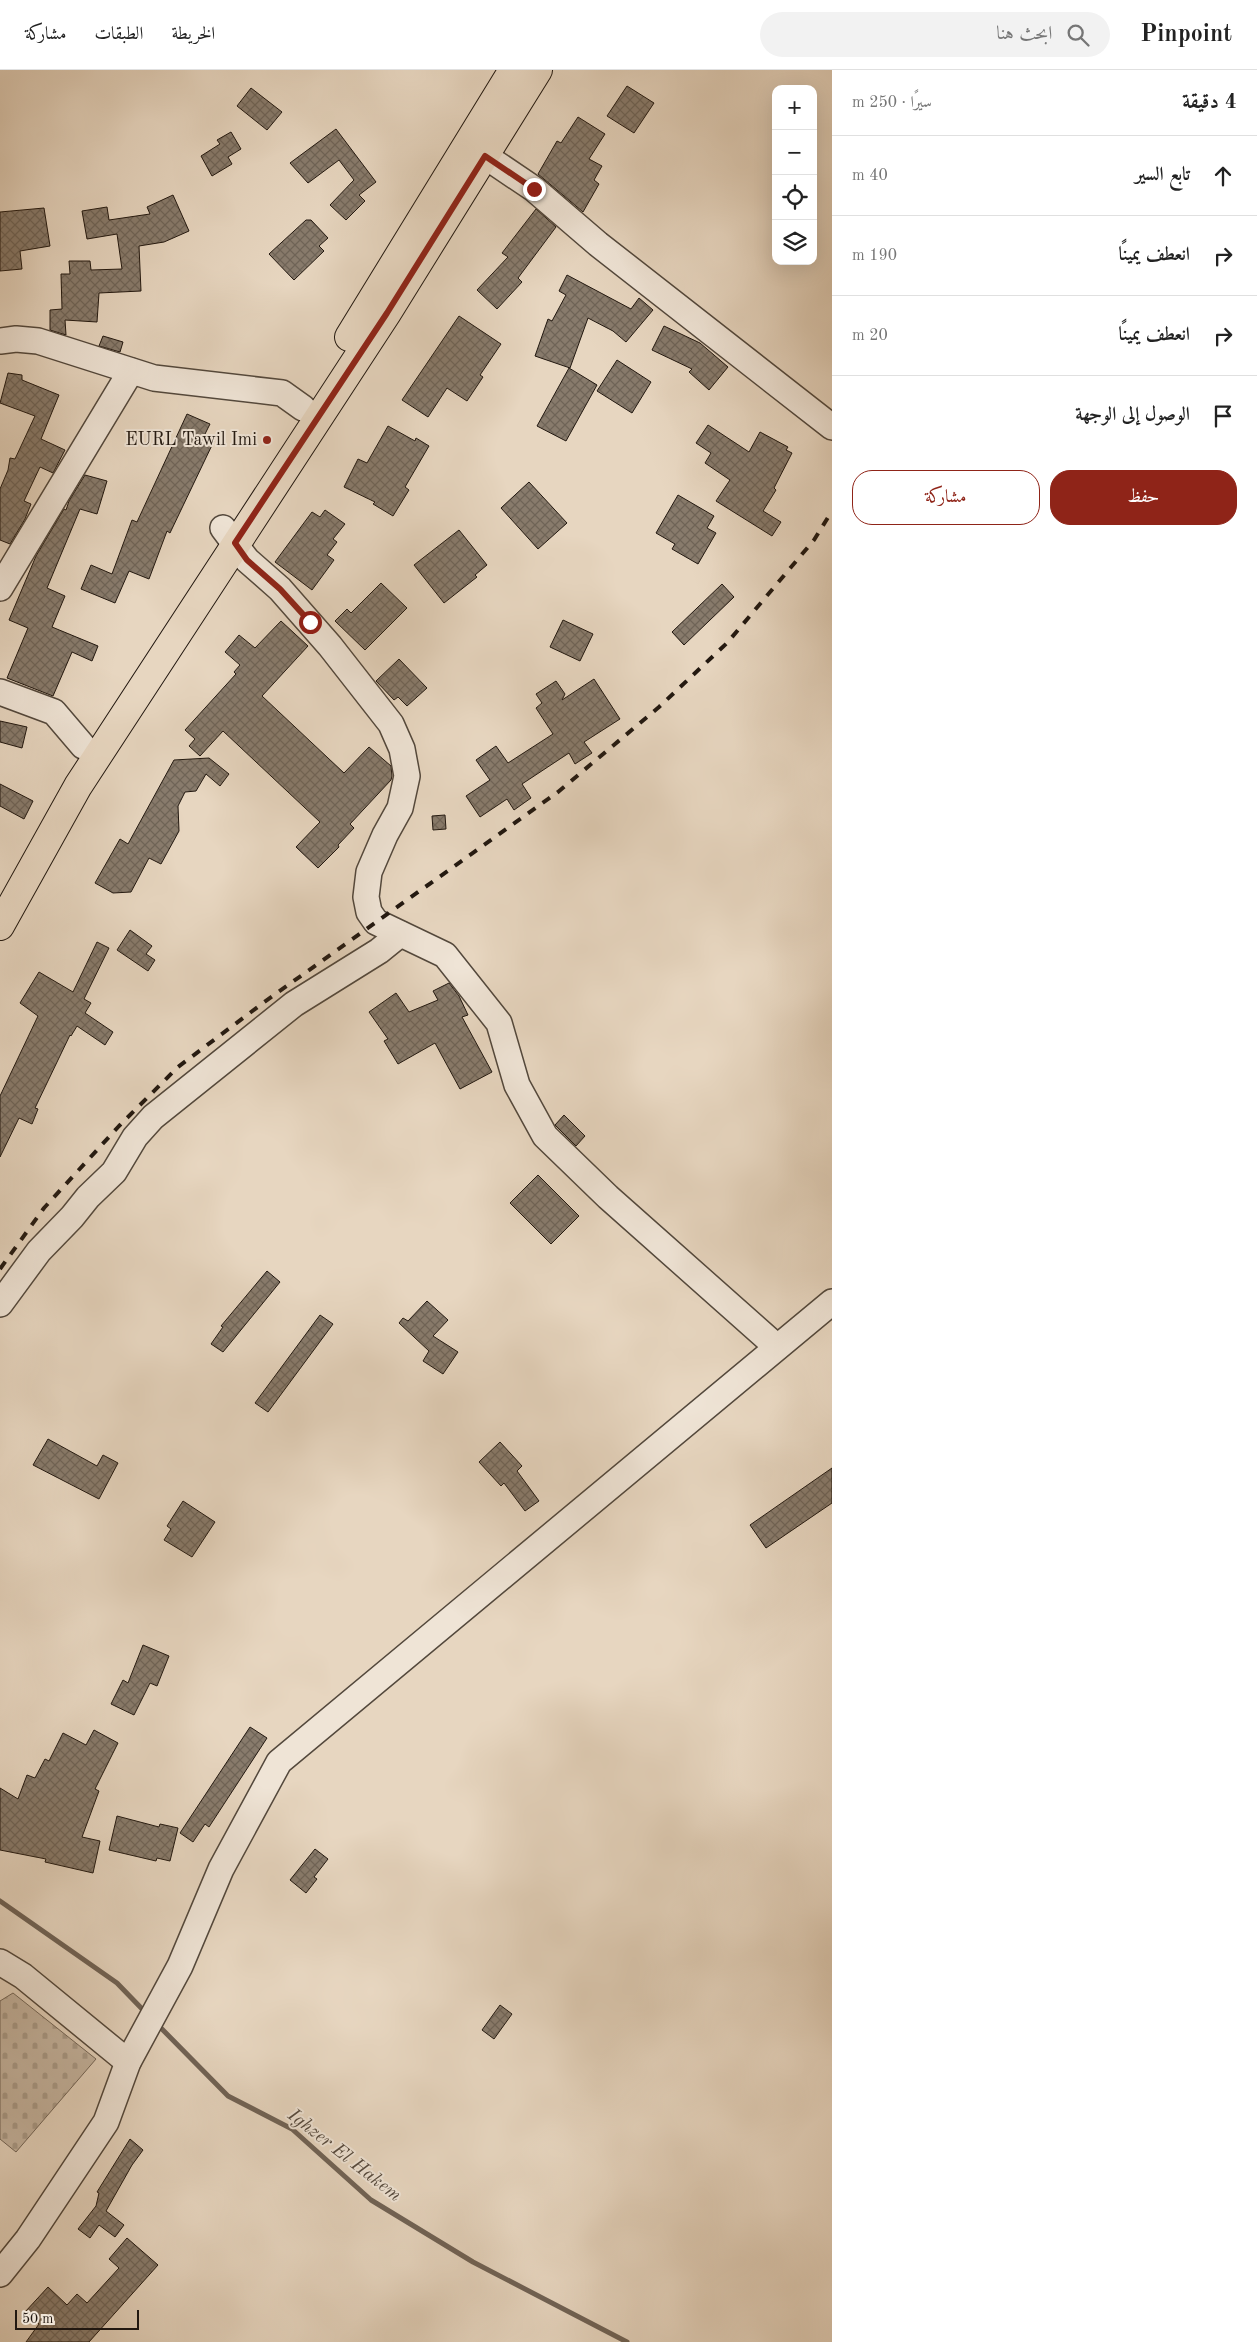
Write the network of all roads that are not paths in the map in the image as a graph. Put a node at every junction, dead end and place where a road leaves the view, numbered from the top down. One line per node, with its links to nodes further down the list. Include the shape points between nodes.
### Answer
1 (513, 70): 6 (main road)
2 (538, 70): 3 (main road)
3 (485, 156): 7 (street, via 534,189 598,244); 8 (main road, via 387,313)
4 (0, 341): 5 (street, via 38,341)
5 (131, 371): 6 (street, via 154,378 282,393); 9 (street)
6 (303, 408): 8 (main road)
7 (832, 427)
8 (229, 535): 11 (main road); 13 (main road, via 78,786); 14 (street, via 247,560 310,622 395,732 407,776 400,808 368,872 366,897 376,922)
9 (0, 588)
10 (0, 692): 11 (street, via 54,712)
11 (83, 746): 12 (main road)
12 (0, 889)
13 (0, 926)
14 (400, 934): 16 (street, via 379,951 294,1004 153,1117 135,1137 114,1172 39,1251); 17 (street, via 445,955 499,1023 517,1085 545,1136 608,1197)
15 (832, 1302): 17 (street)
16 (0, 1304)
17 (777, 1347): 19 (street, via 279,1762 221,1869 180,1966)
18 (0, 1962): 19 (street, via 23,1976)
19 (128, 2062): 20 (street, via 106,2122 28,2240)
20 (0, 2274)

